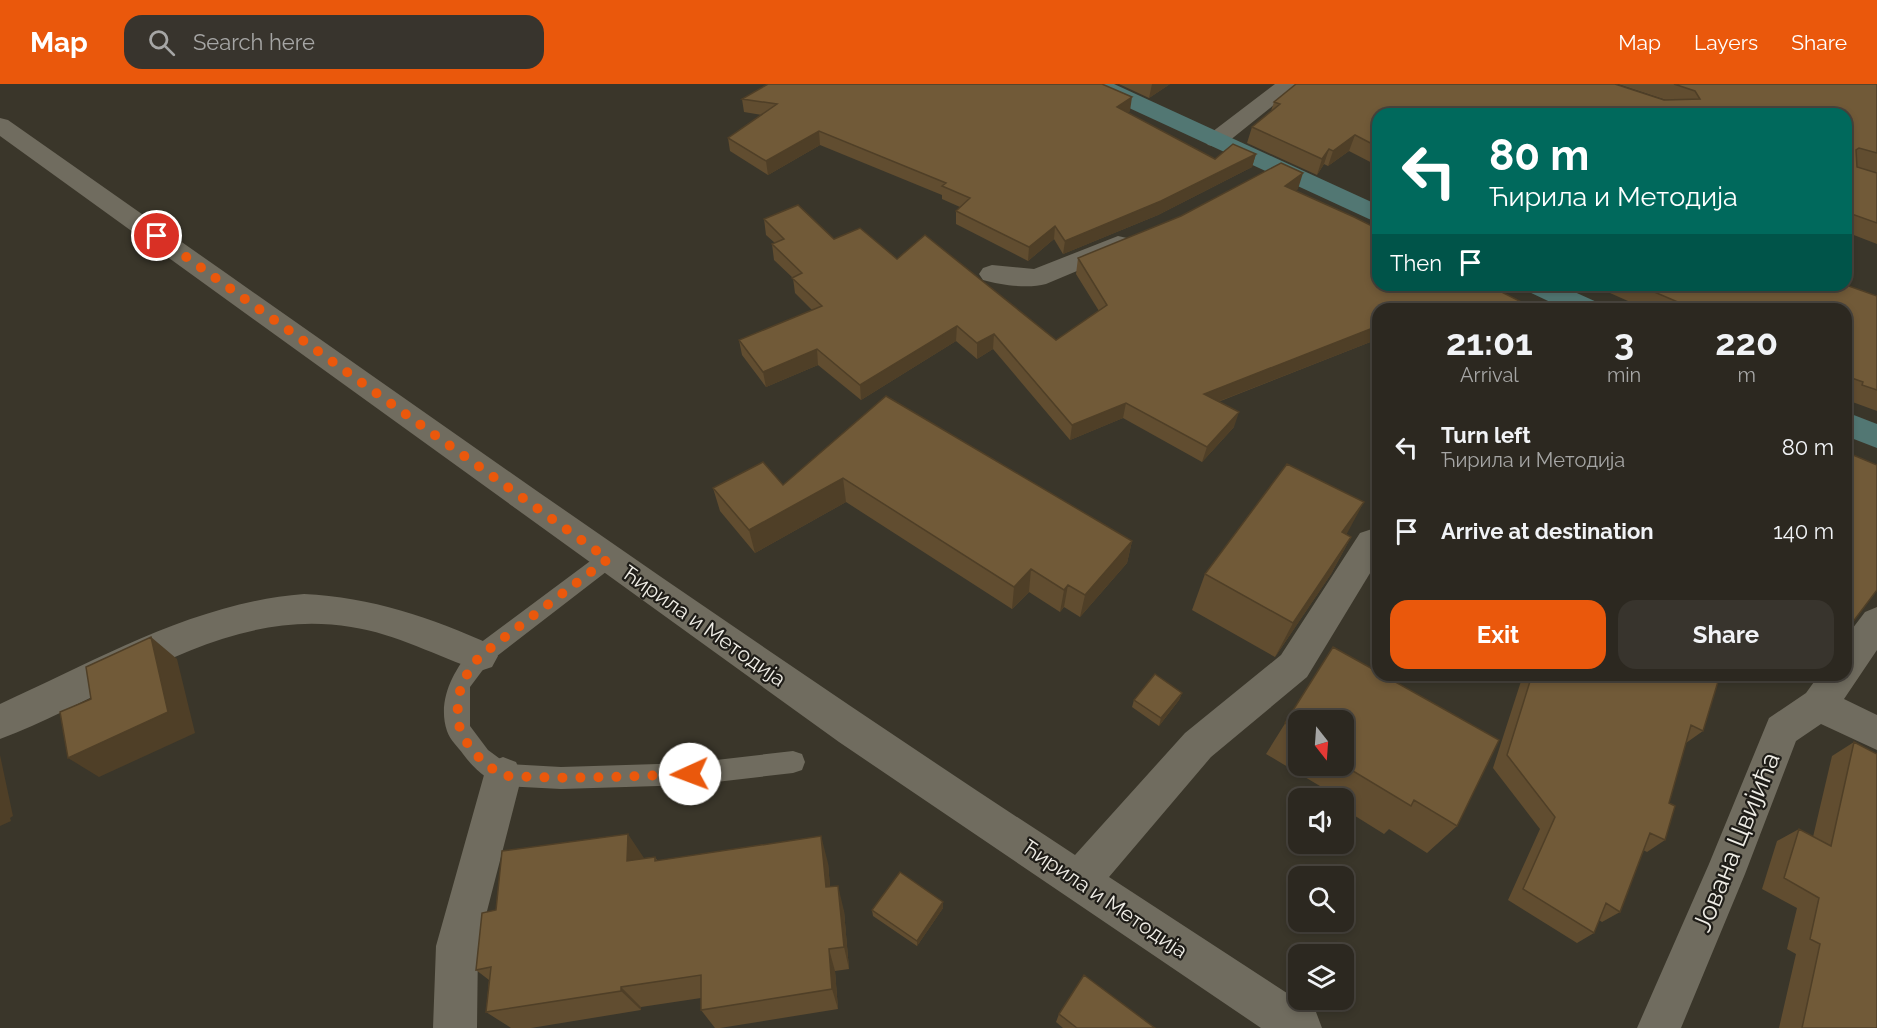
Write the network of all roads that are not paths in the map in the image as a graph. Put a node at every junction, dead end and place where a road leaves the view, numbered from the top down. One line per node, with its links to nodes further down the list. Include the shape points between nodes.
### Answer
1 (1096, 84): 4 (main road)
2 (1289, 84): 4 (street)
3 (0, 125): 15 (street, Ћирила и Методија)
4 (1216, 140): 5 (main road)
5 (1275, 167): 6 (street); 7 (main road)
6 (1246, 182)
7 (1372, 211)
8 (1136, 237): 9 (street, via 1037,278)
9 (993, 274)
10 (1549, 291): 11 (main road)
11 (1576, 303)
12 (1852, 426): 13 (main road)
13 (1877, 437)
14 (1372, 542): 24 (street, via 1294,666 1198,745)
15 (608, 559): 17 (lane); 24 (street, Ћирила и Методија, via 852,730)
16 (1877, 622): 18 (street)
17 (480, 656): 20 (street, via 443,638 357,613 332,609 277,611 245,616 180,638); 23 (lane, via 459,687 458,729 480,758)
18 (1852, 657)
19 (1830, 690): 21 (street); 27 (street, Јована Цвијића, via 1782,730)
20 (0, 722)
21 (1877, 733)
22 (793, 762): 23 (lane, via 690,774 561,778)
23 (503, 775): 25 (street, via 458,946)
24 (1079, 881): 26 (street, Ћирила и Методија)
25 (455, 1028)
26 (1300, 1028)
27 (1659, 1028)

